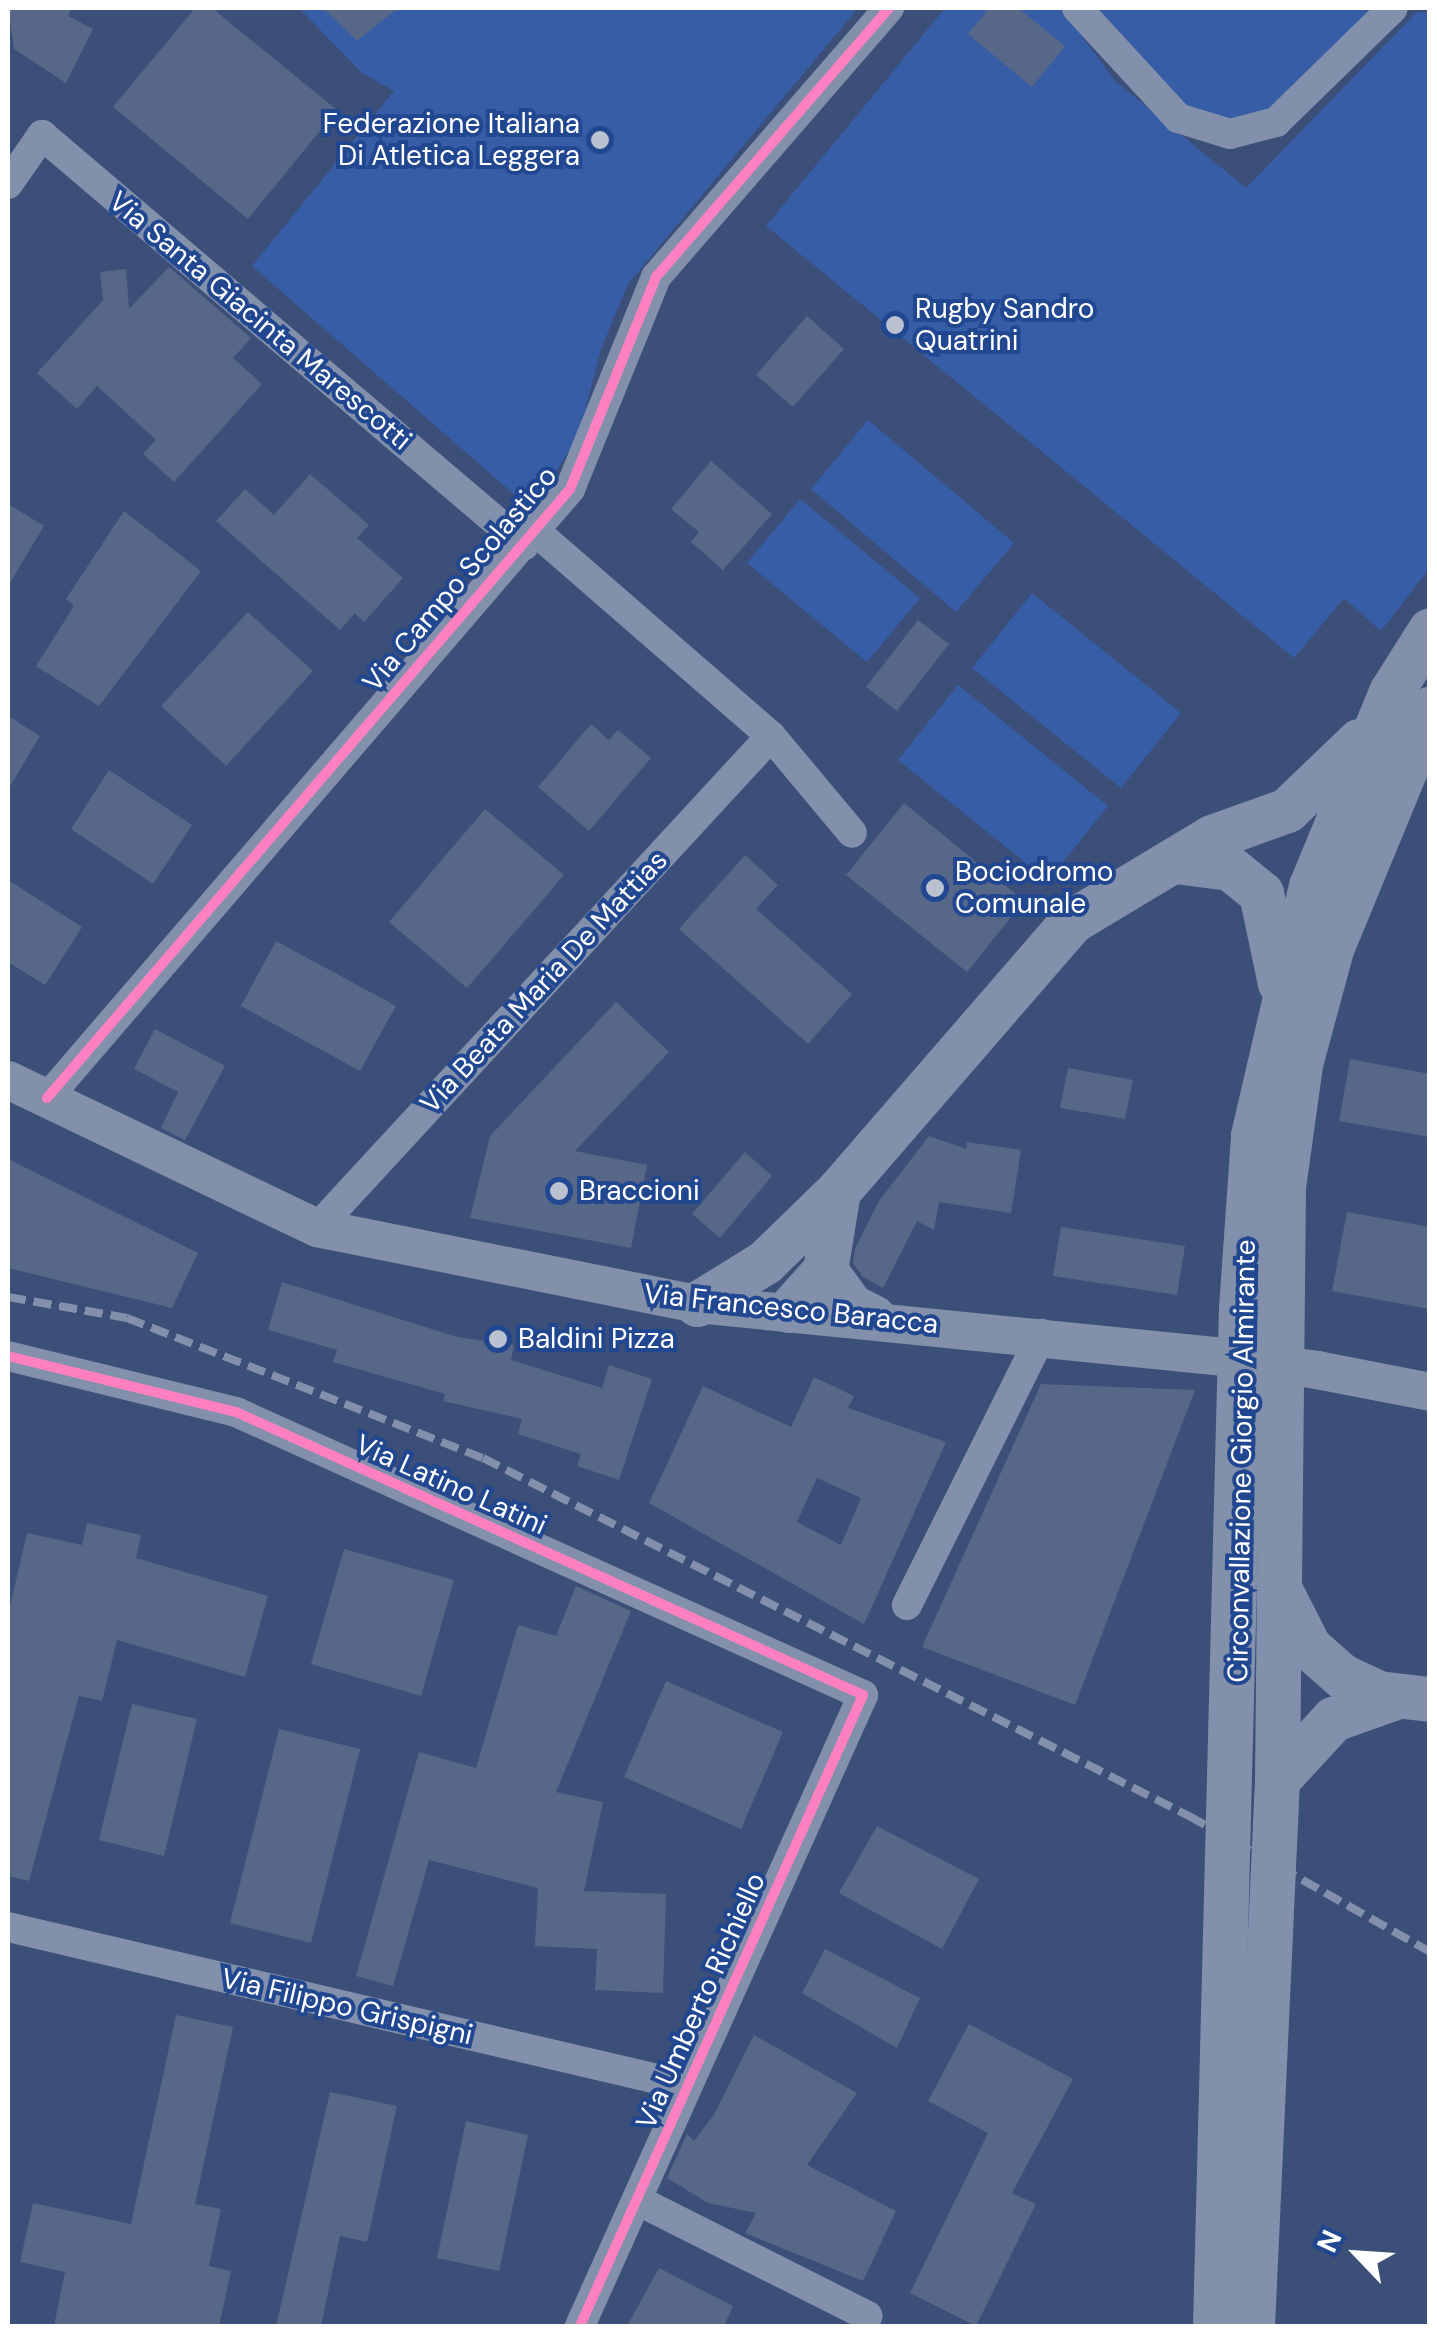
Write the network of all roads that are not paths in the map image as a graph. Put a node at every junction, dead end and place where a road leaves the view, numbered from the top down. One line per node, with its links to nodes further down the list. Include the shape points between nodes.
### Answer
1 (889, 8): 5 (street, Via Campo Scolastico, via 656,277 570,490)
2 (1078, 8): 3 (street, via 1178,118 1230,134 1276,122)
3 (1393, 8)
4 (8, 184): 5 (street, Via Santa Giacinta Marescotti, via 42,135)
5 (530, 538): 8 (street); 13 (street, Via Campo Scolastico)
6 (1430, 630): 7 (highway, Circonvallazione Giorgio Almirante)
7 (1410, 700): 10 (highway, via 1315,789); 11 (highway, Circonvallazione Giorgio Almirante, via 1311,886); 24 (highway, Circonvallazione Giorgio Almirante, via 1300,1064 1283,1187)
8 (772, 736): 9 (street); 15 (street, Via Beata Maria De Mattias)
9 (852, 834)
10 (1175, 861): 11 (highway, via 1230,868 1261,893); 14 (highway, via 1072,921)
11 (1282, 994): 34 (highway, Circonvallazione Giorgio Almirante, via 1253,1135 1242,1308)
12 (8, 1080): 13 (main road, Via Francesco Baracca)
13 (47, 1098): 15 (main road, Via Francesco Baracca)
14 (838, 1191): 16 (highway); 17 (highway)
15 (317, 1228): 18 (main road, Via Francesco Baracca)
16 (765, 1262): 18 (highway); 19 (highway)
17 (825, 1270): 19 (highway); 20 (highway, via 851,1306)
18 (697, 1304): 19 (main road, Via Francesco Baracca)
19 (776, 1308): 20 (main road, Via Francesco Baracca)
20 (873, 1317): 21 (main road, Via Francesco Baracca)
21 (1042, 1334): 23 (main road, Via Francesco Baracca, bridge); 25 (street)
22 (8, 1356): 26 (street, Via Latino Latini, via 236,1412)
23 (1430, 1392)
24 (1277, 1560): 27 (highway, via 1286,1607 1309,1648 1342,1676); 28 (highway, Circonvallazione Giorgio Almirante)
25 (907, 1606)
26 (864, 1695): 30 (street, Via Umberto Richiello)
27 (1414, 1698): 28 (highway, via 1332,1719)
28 (1277, 1780): 35 (highway, Circonvallazione Giorgio Almirante)
29 (8, 1927): 30 (street, Via Filippo Grispigni)
30 (687, 2086): 31 (street, Via Umberto Richiello)
31 (636, 2200): 32 (street); 33 (street, Via Umberto Richiello)
32 (868, 2316)
33 (580, 2326)
34 (1215, 2326)
35 (1252, 2326)

